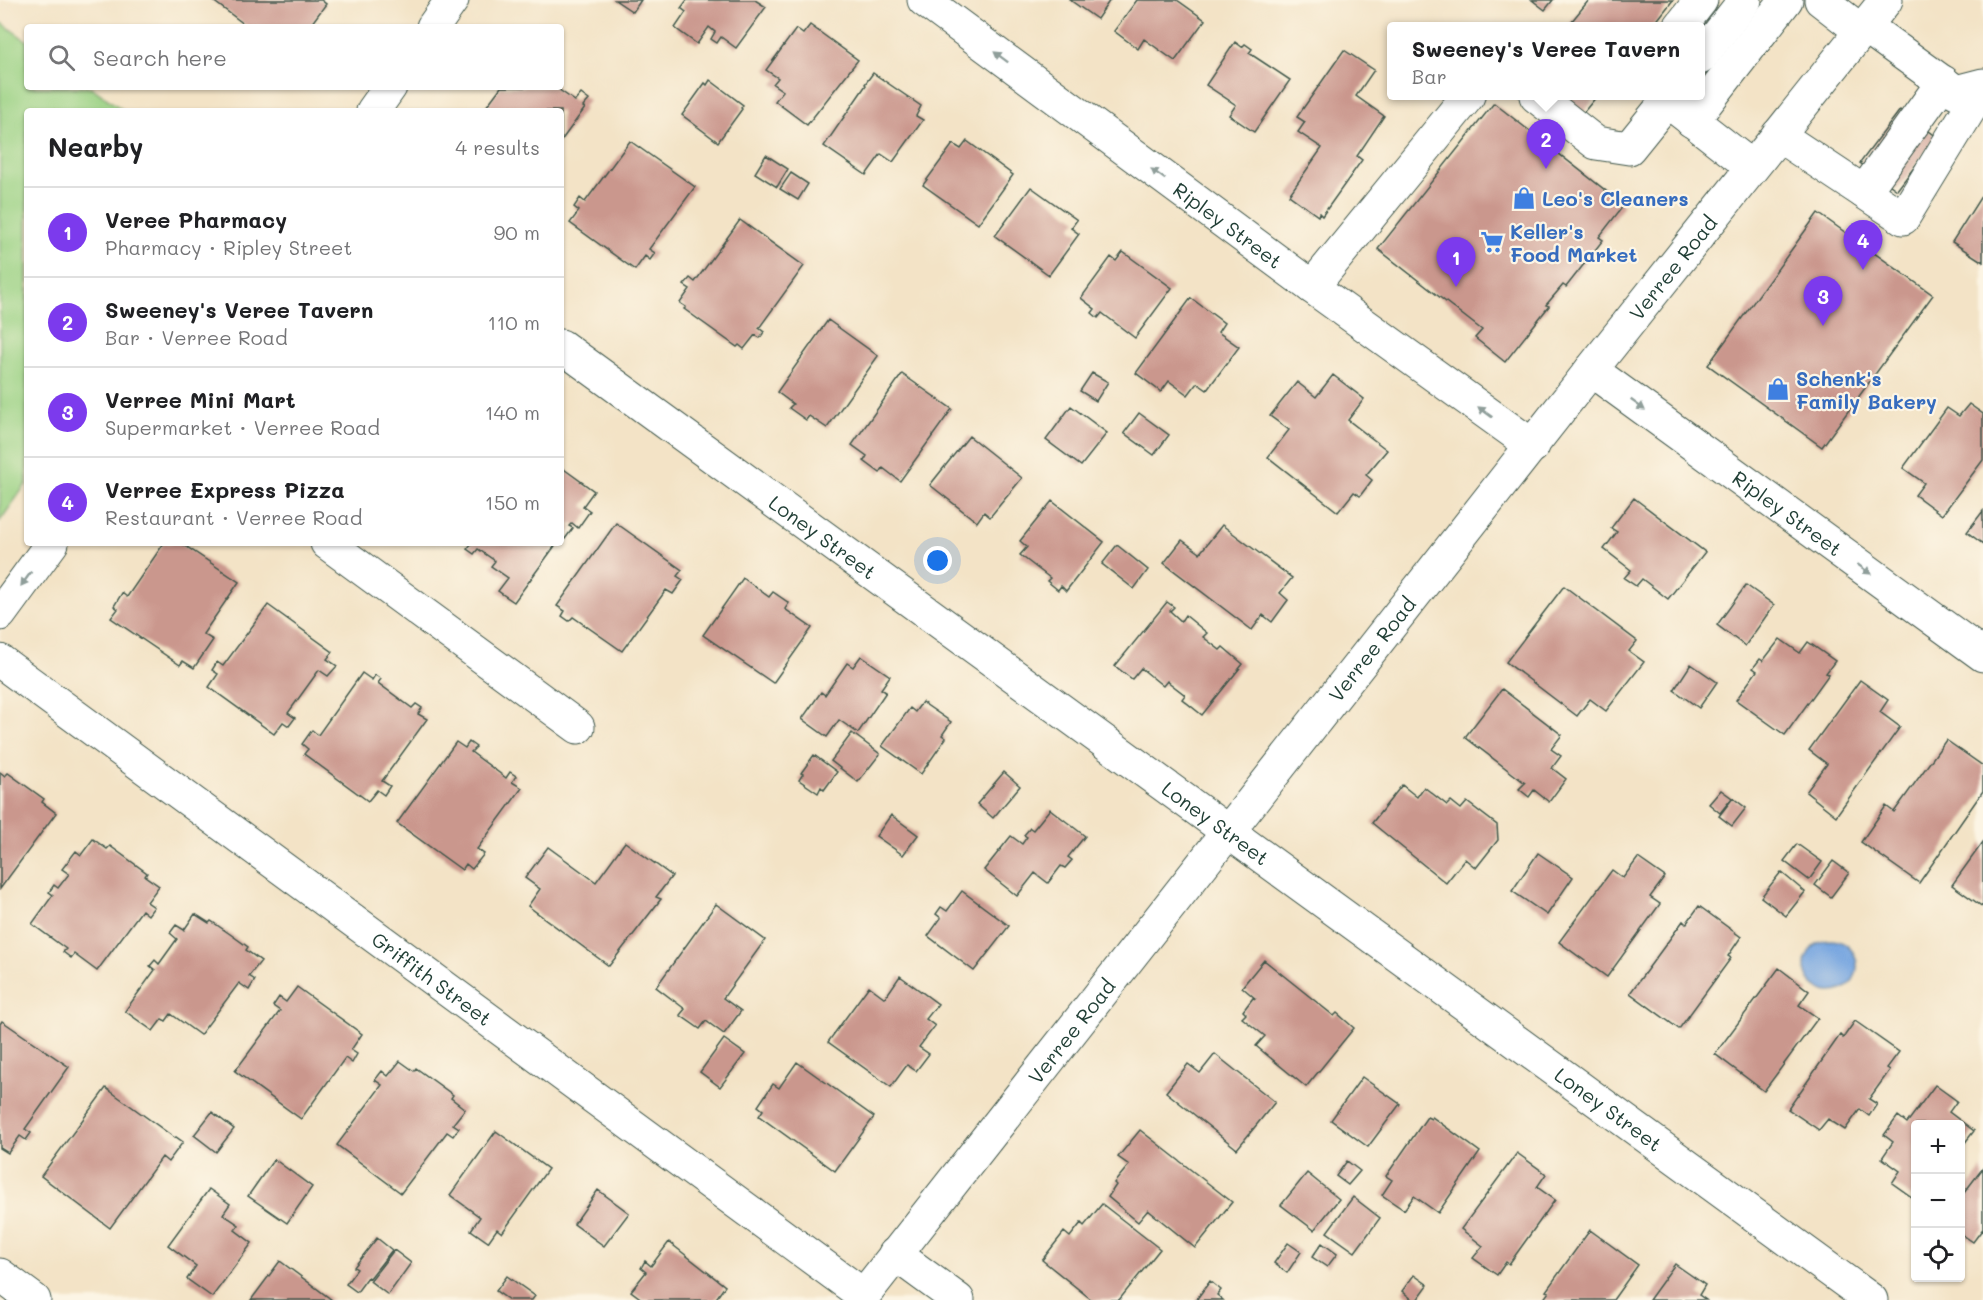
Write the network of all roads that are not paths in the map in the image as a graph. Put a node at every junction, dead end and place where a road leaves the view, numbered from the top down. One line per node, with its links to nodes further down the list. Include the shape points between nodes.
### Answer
1 (452, 0): 9 (street)
2 (924, 0): 24 (street, Ripley Street, one-way to 2)
3 (1701, 0): 8 (street)
4 (1745, 0): 11 (street)
5 (1786, 0): 20 (street)
6 (1821, 0): 10 (street)
7 (1886, 0): 10 (street, Verree Road)
8 (1684, 22)
9 (435, 24)
10 (1863, 29): 12 (street); 21 (street, Verree Road)
11 (1705, 53)
12 (1942, 82): 18 (street); 23 (street)
13 (388, 90): 19 (street)
14 (1465, 100): 24 (street)
15 (1541, 100): 16 (street, via 1596,143 1629,148)
16 (1664, 100)
17 (1669, 100): 20 (street)
18 (1979, 102): 23 (street, via 1902,218)
19 (375, 108)
20 (1692, 121): 22 (street)
21 (1778, 135): 22 (street, Verree Road); 23 (street)
22 (1752, 167): 26 (street, Verree Road)
23 (1864, 192)
24 (1312, 287): 27 (street, Ripley Street, one-way to 24)
25 (564, 348): 34 (street, Loney Street)
26 (1591, 370): 27 (street, Verree Road); 31 (street, Ripley Street, one-way to 31)
27 (1533, 446): 34 (street, Verree Road)
28 (50, 546): 30 (street, one-way to 30)
29 (331, 546): 33 (street)
30 (0, 614)
31 (1983, 656)
32 (0, 661): 37 (street, Griffith Street)
33 (578, 727)
34 (1228, 832): 35 (street, Verree Road); 40 (street, Loney Street)
35 (896, 1254): 37 (street, Verree Road); 39 (street)
36 (0, 1275): 38 (street)
37 (861, 1298)
38 (34, 1300)
39 (958, 1300)
40 (1871, 1300)

